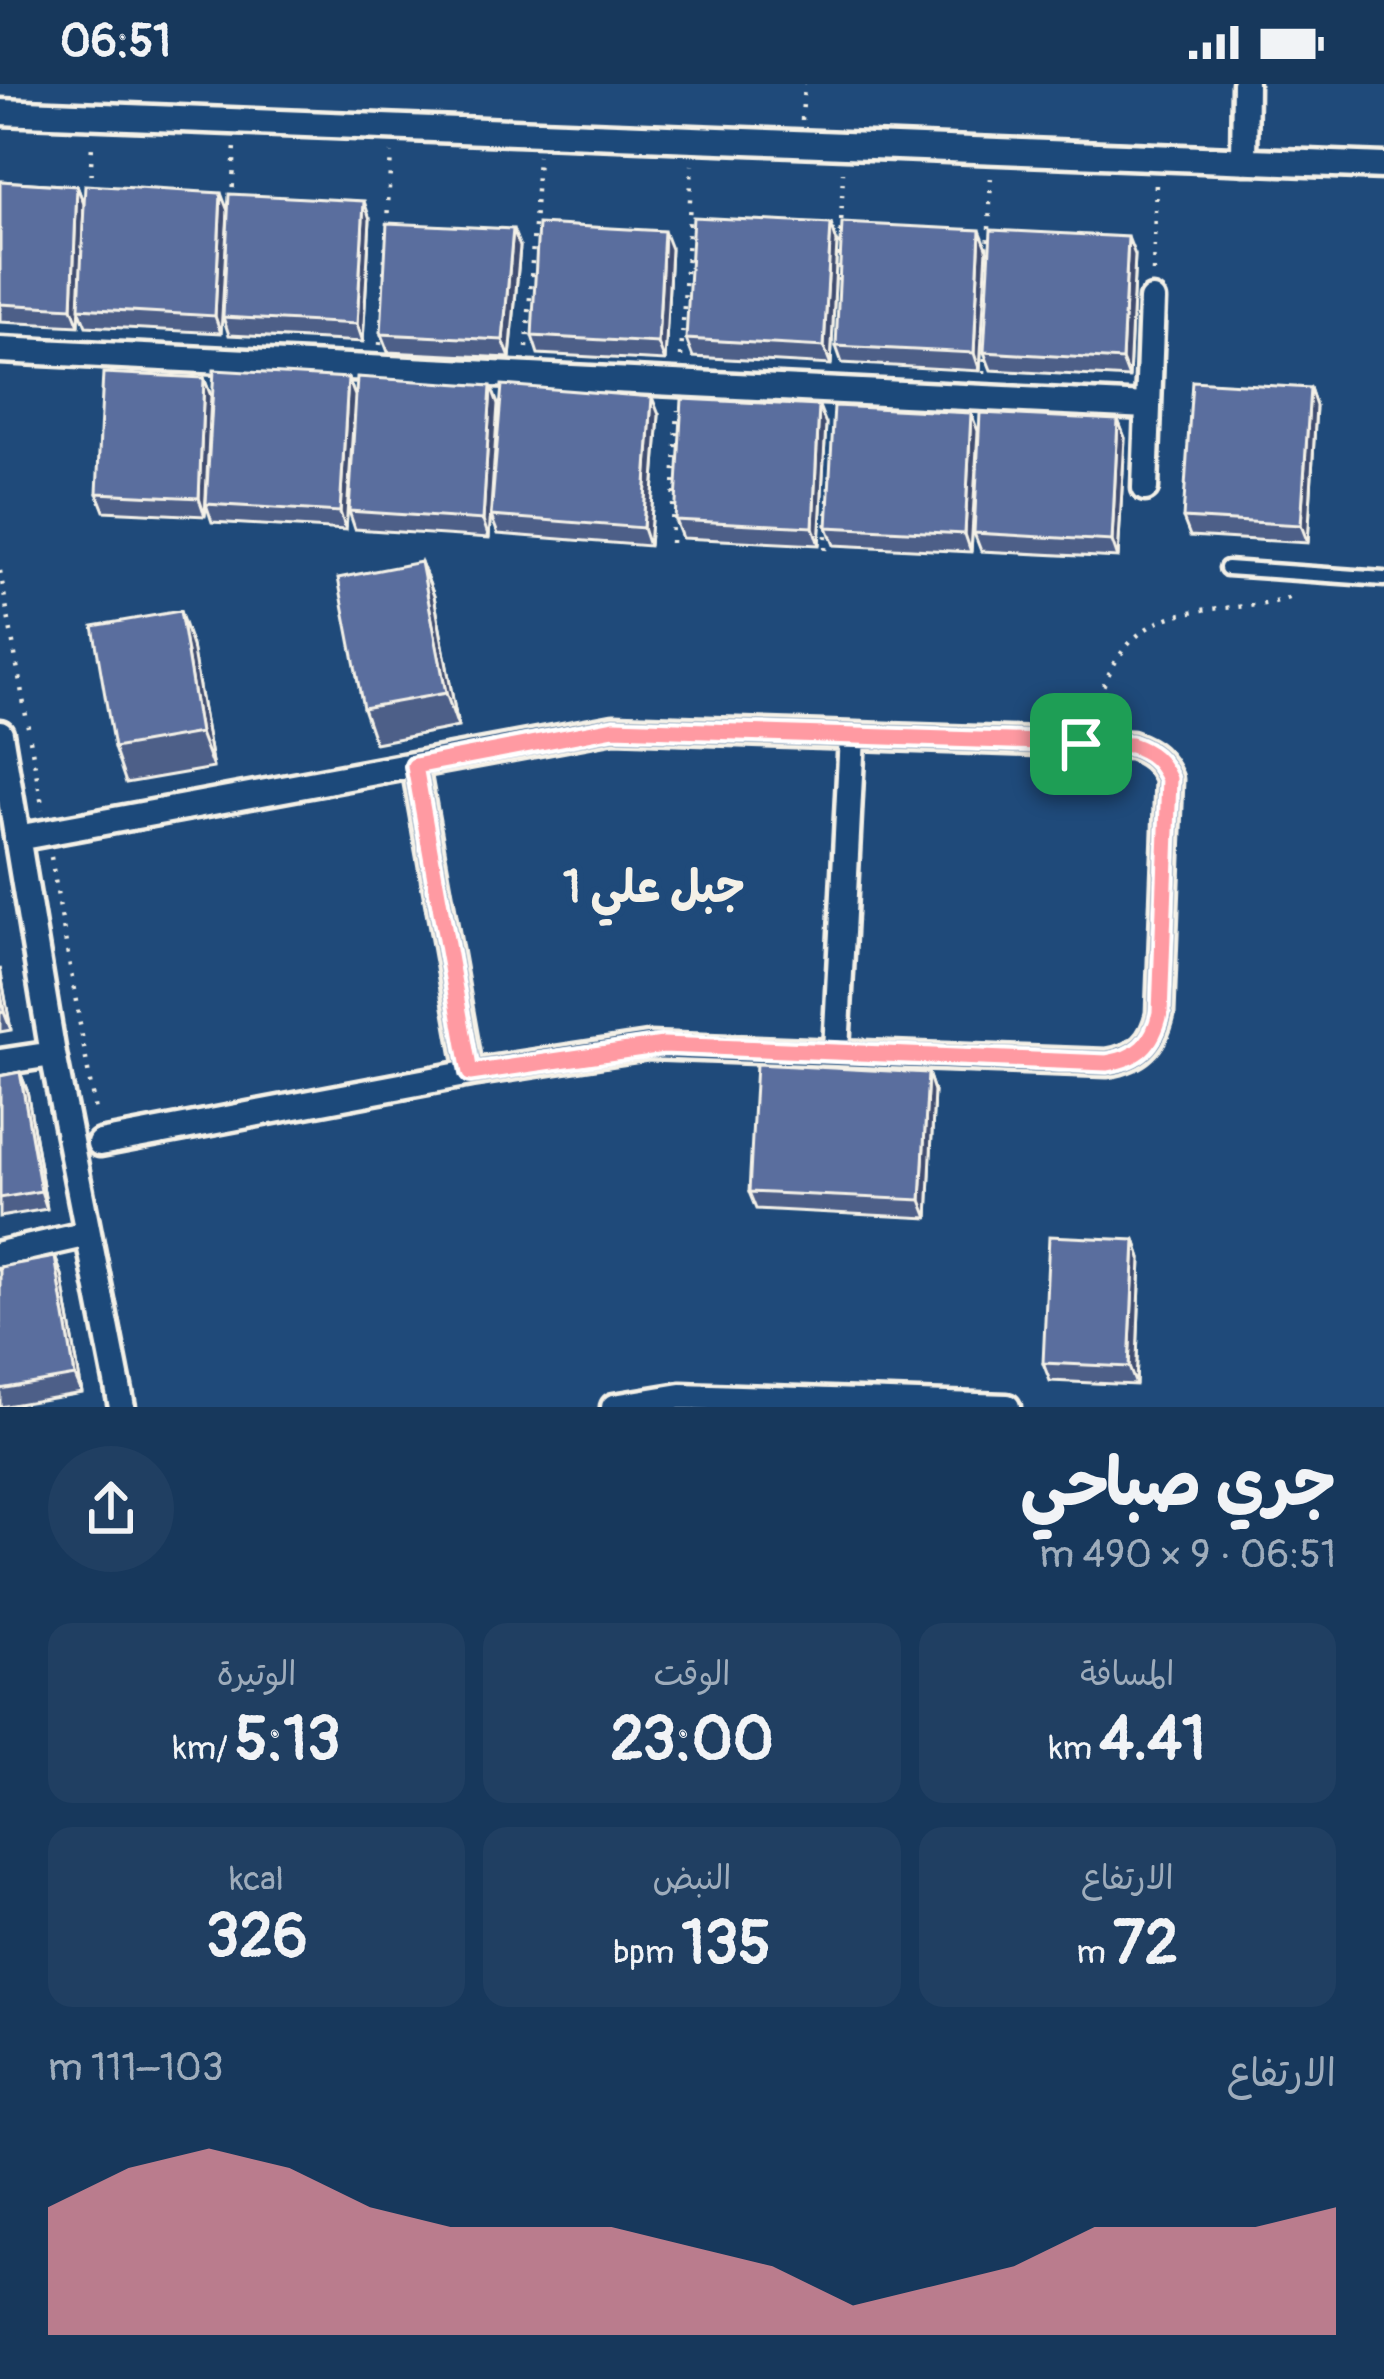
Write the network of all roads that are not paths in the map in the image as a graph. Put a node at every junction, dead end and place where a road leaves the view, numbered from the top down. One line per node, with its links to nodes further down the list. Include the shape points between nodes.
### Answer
1 (1245, 84): 3 (street)
2 (0, 112): 3 (street)
3 (1244, 161): 4 (street)
4 (1384, 166)
5 (1152, 300): 7 (street)
6 (0, 350): 7 (street)
7 (1148, 406): 8 (street)
8 (1144, 488)
9 (1227, 568): 10 (lane)
10 (1384, 579)
11 (0, 733): 14 (street)
12 (852, 736): 13 (street, via 614,728); 16 (street); 16 (street, via 1148,751 1169,779 1160,1013 1143,1049 1107,1063)
13 (415, 766): 15 (street); 19 (street)
14 (3, 775): 15 (street)
15 (17, 838): 17 (street)
16 (836, 1051): 19 (street, via 648,1046)
17 (53, 1054): 18 (street); 21 (street)
18 (0, 1062)
19 (470, 1073): 20 (street)
20 (100, 1143)
21 (88, 1234): 22 (street); 23 (street)
22 (0, 1254)
23 (122, 1407)
24 (614, 1407): 25 (street, via 681,1396)
25 (1007, 1407)

